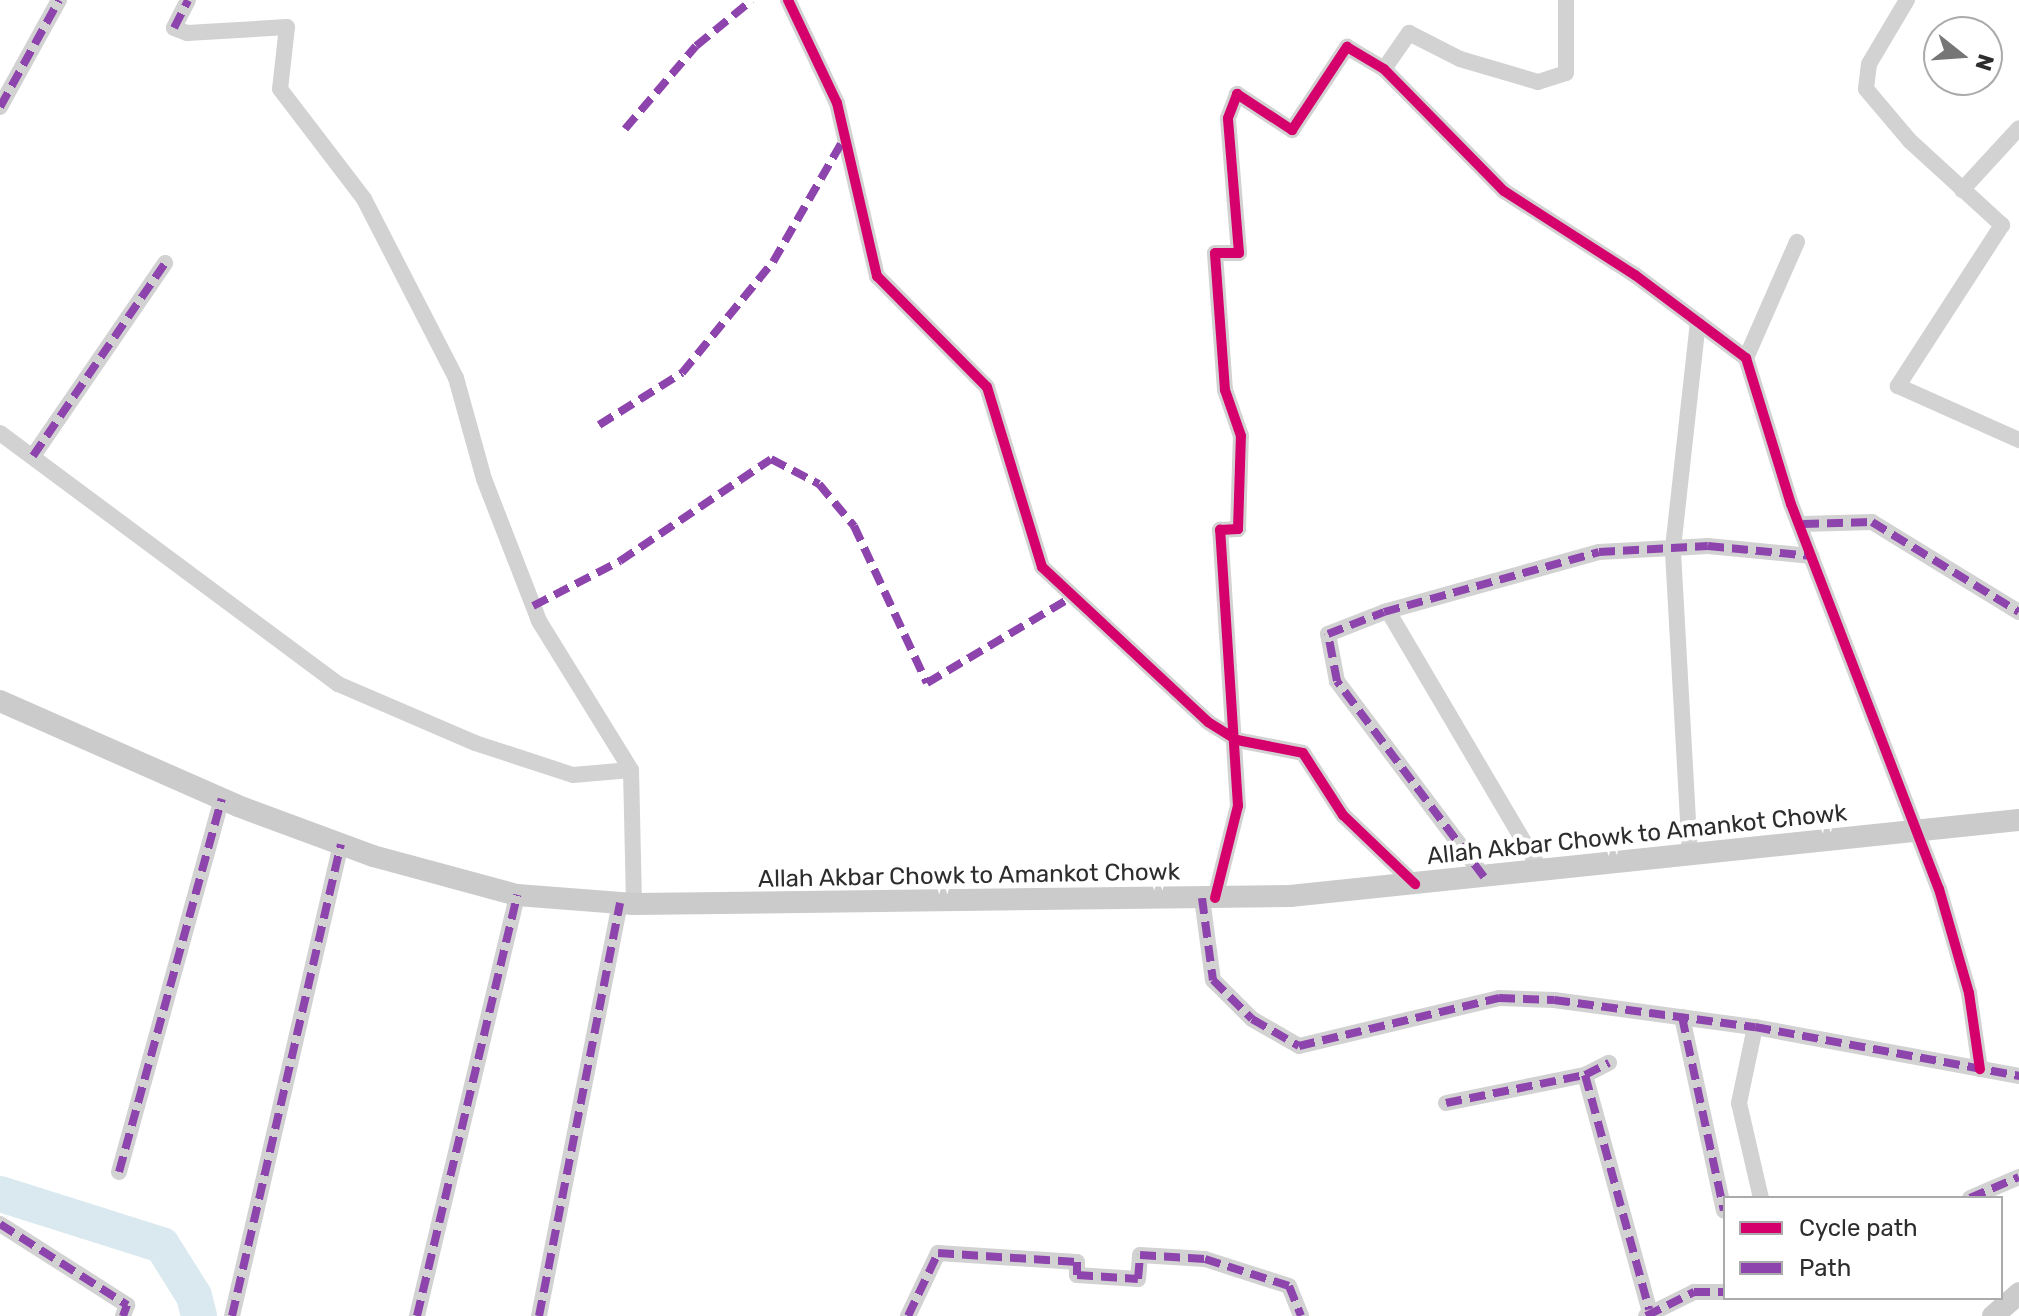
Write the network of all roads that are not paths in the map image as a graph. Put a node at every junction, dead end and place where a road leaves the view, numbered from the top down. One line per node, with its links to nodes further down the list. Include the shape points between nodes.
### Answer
1 (59, 0): 7 (street)
2 (188, 0): 24 (street, via 174,28 187,33 287,27 280,89 364,199 456,378 484,479 539,621)
3 (788, 0): 23 (street, via 837,103 877,276 987,387 1042,567 1208,722)
4 (1566, 0): 6 (street, via 1566,73 1538,82 1460,59 1409,33)
5 (1907, 0): 9 (street, via 1869,64 1866,89)
6 (1384, 69): 12 (street, via 1504,191); 23 (street, via 1347,47 1292,130 1237,94 1228,118 1239,253 1215,253 1225,390 1241,436 1238,529 1220,530)
7 (0, 107)
8 (2019, 128): 9 (street)
9 (1962, 190): 15 (street, via 2002,225 1898,386 1969,423)
10 (1797, 242): 13 (street)
11 (165, 263): 16 (street)
12 (1698, 321): 13 (street); 18 (street)
13 (1746, 358): 17 (street, via 1762,424)
14 (0, 433): 16 (street)
15 (2019, 440)
16 (33, 456): 24 (street, via 338,684 475,743 573,775)
17 (1803, 524): 19 (street); 21 (street, via 1872,522)
18 (1673, 548): 19 (street); 20 (street, via 1599,552); 29 (street)
19 (1812, 556): 27 (street)
20 (1388, 611): 30 (street); 31 (street, via 1328,634 1337,681)
21 (2019, 612)
22 (0, 701): 25 (main road, Allah Akbar Chowk to Amankot Chowk)
23 (1237, 740): 32 (street, via 1303,753 1343,815); 34 (street, via 1238,806)
24 (631, 770): 35 (street)
25 (222, 799): 28 (main road, Allah Akbar Chowk to Amankot Chowk); 43 (street)
26 (2019, 820): 27 (main road, Allah Akbar Chowk to Amankot Chowk)
27 (1916, 833): 29 (main road, Allah Akbar Chowk to Amankot Chowk); 39 (street, via 1939,889 1969,993)
28 (341, 844): 33 (main road, Allah Akbar Chowk to Amankot Chowk); 53 (street)
29 (1690, 856): 30 (main road, Allah Akbar Chowk to Amankot Chowk)
30 (1541, 871): 31 (main road, Allah Akbar Chowk to Amankot Chowk)
31 (1484, 877): 32 (main road, Allah Akbar Chowk to Amankot Chowk)
32 (1415, 884): 34 (main road, Allah Akbar Chowk to Amankot Chowk)
33 (517, 895): 35 (main road, Allah Akbar Chowk to Amankot Chowk); 54 (street)
34 (1209, 898): 35 (main road, Allah Akbar Chowk to Amankot Chowk); 36 (street, via 1213,980 1252,1019 1299,1046 1499,998)
35 (627, 904): 55 (street)
36 (1682, 1017): 37 (street); 47 (street)
37 (1755, 1027): 39 (street); 45 (street, via 1739,1103)
38 (1609, 1063): 40 (street)
39 (1980, 1069): 41 (street)
40 (1585, 1075): 42 (street); 51 (street)
41 (2019, 1076)
42 (1446, 1103)
43 (119, 1172)
44 (2019, 1177): 46 (street)
45 (1761, 1196)
46 (1975, 1196)
47 (1723, 1206)
48 (0, 1224): 52 (street, via 127,1305)
49 (1723, 1292): 51 (street, via 1694,1292)
50 (2019, 1293): 58 (main road)
51 (1648, 1313)
52 (123, 1316)
53 (232, 1316)
54 (417, 1316)
55 (539, 1316)
56 (908, 1316): 57 (street, via 938,1253 1077,1262 1077,1275 1138,1279 1140,1255 1205,1259 1289,1286)
57 (1301, 1316)
58 (1993, 1316)

